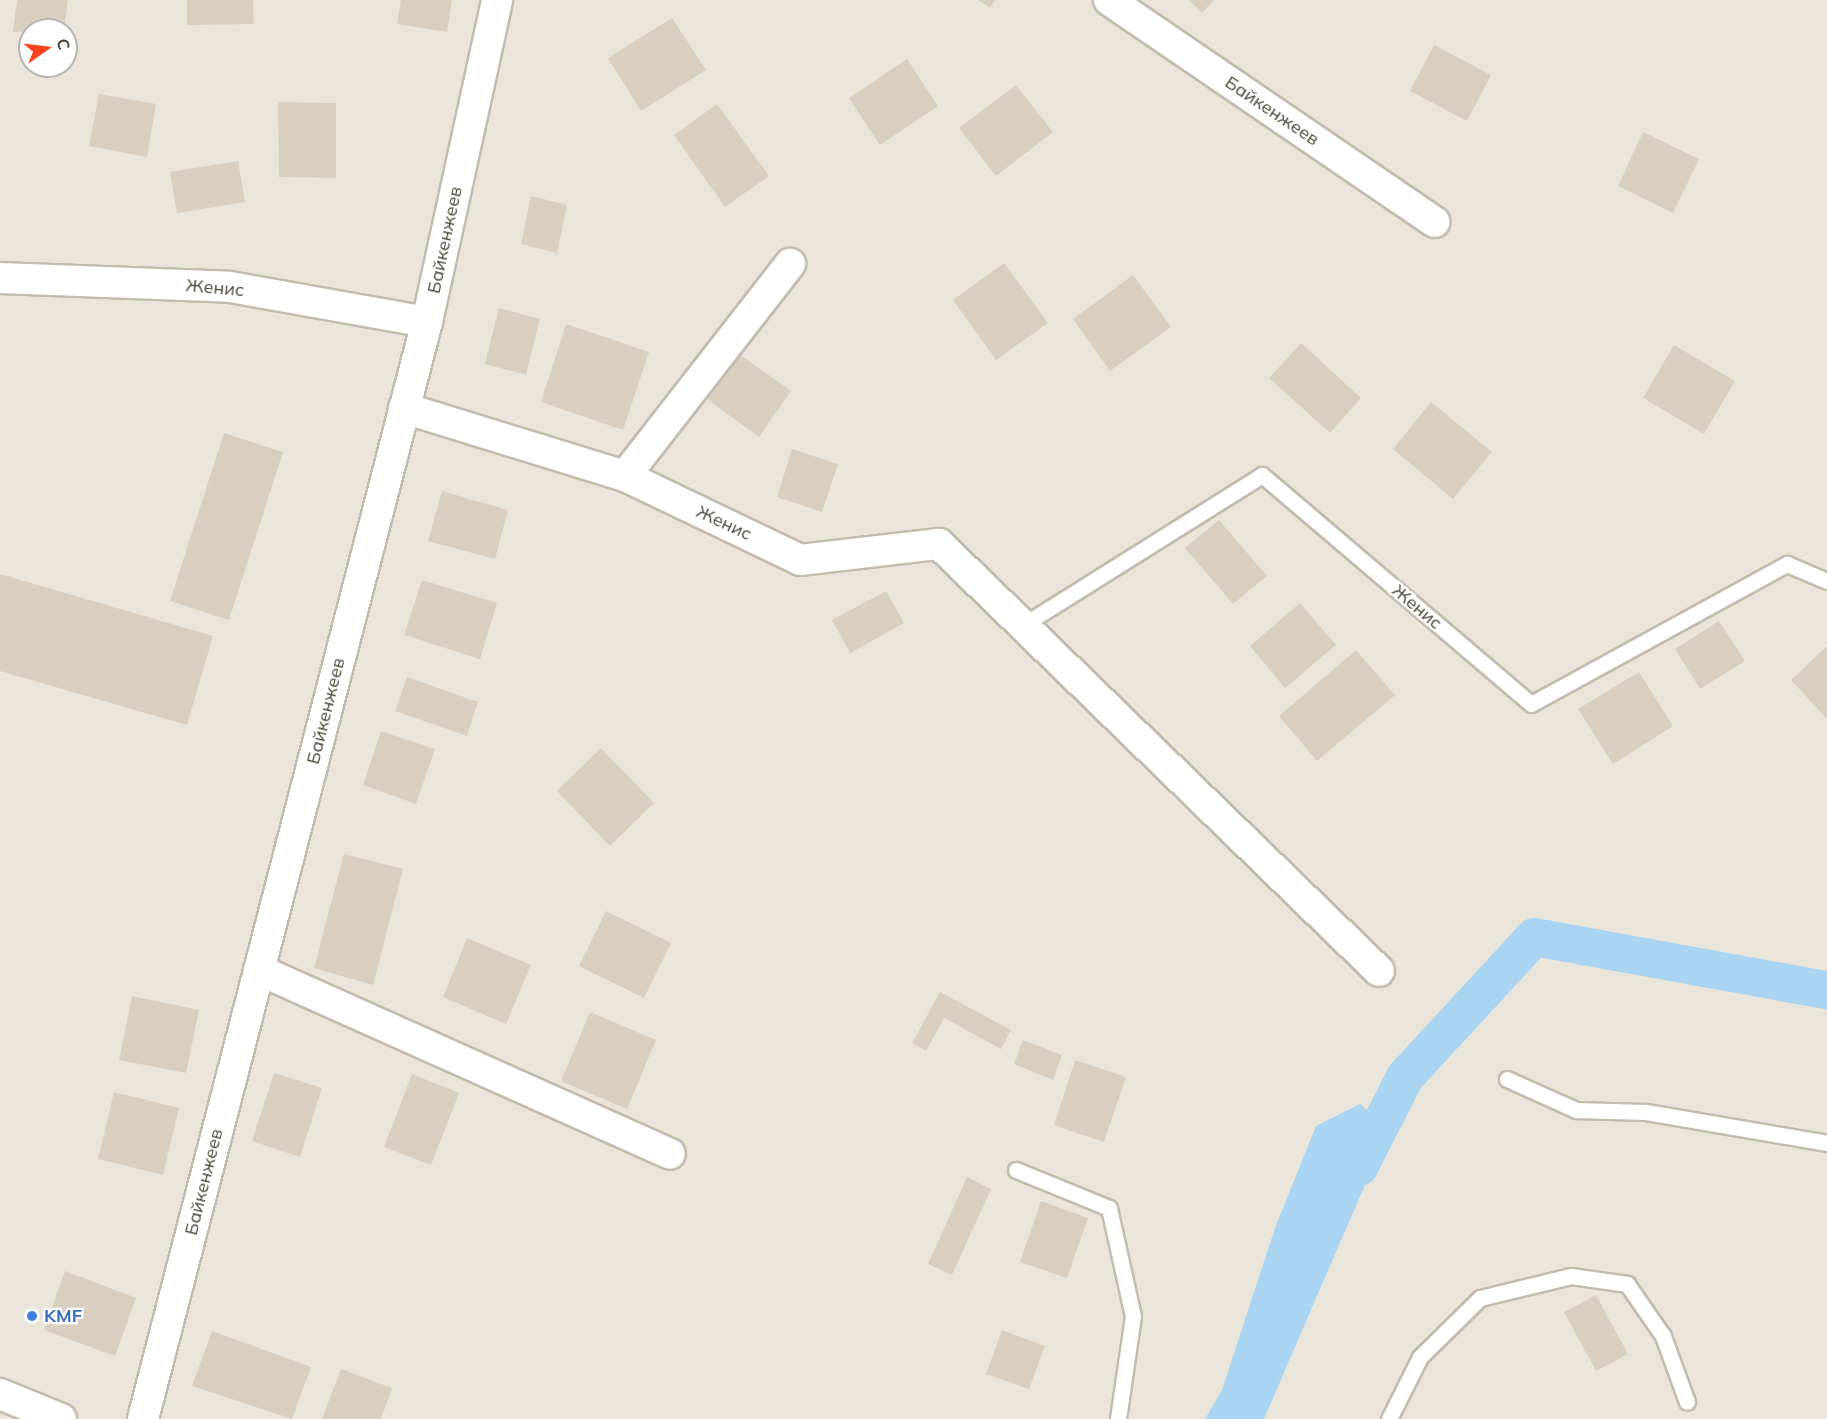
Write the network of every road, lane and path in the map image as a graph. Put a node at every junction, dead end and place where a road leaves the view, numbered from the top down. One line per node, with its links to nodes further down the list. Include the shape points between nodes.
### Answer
1 (496, 0): 6 (street, Байкенжеев)
2 (1109, 0): 3 (street, Байкенжеев)
3 (1435, 222)
4 (790, 264): 8 (street)
5 (0, 278): 6 (street, Женис, via 231,287)
6 (427, 322): 7 (street, Байкенжеев)
7 (405, 408): 8 (street, Женис); 11 (street, Байкенжеев)
8 (625, 476): 10 (street, Женис, via 800,560 939,544)
9 (1827, 581): 10 (lane, Женис, via 1787,564 1531,704 1263,476)
10 (1023, 625): 12 (street, Женис)
11 (259, 970): 15 (street); 20 (street, Байкенжеев)
12 (1379, 971)
13 (1507, 1079): 14 (lane, via 1576,1110 1646,1112)
14 (1827, 1143)
15 (670, 1154)
16 (1016, 1170): 21 (lane, via 1108,1208 1133,1316)
17 (0, 1394): 19 (street)
18 (1687, 1402): 22 (lane, via 1663,1336 1627,1284 1571,1275 1480,1298 1420,1357)
19 (61, 1419)
20 (143, 1419)
21 (1118, 1419)
22 (1389, 1419)

